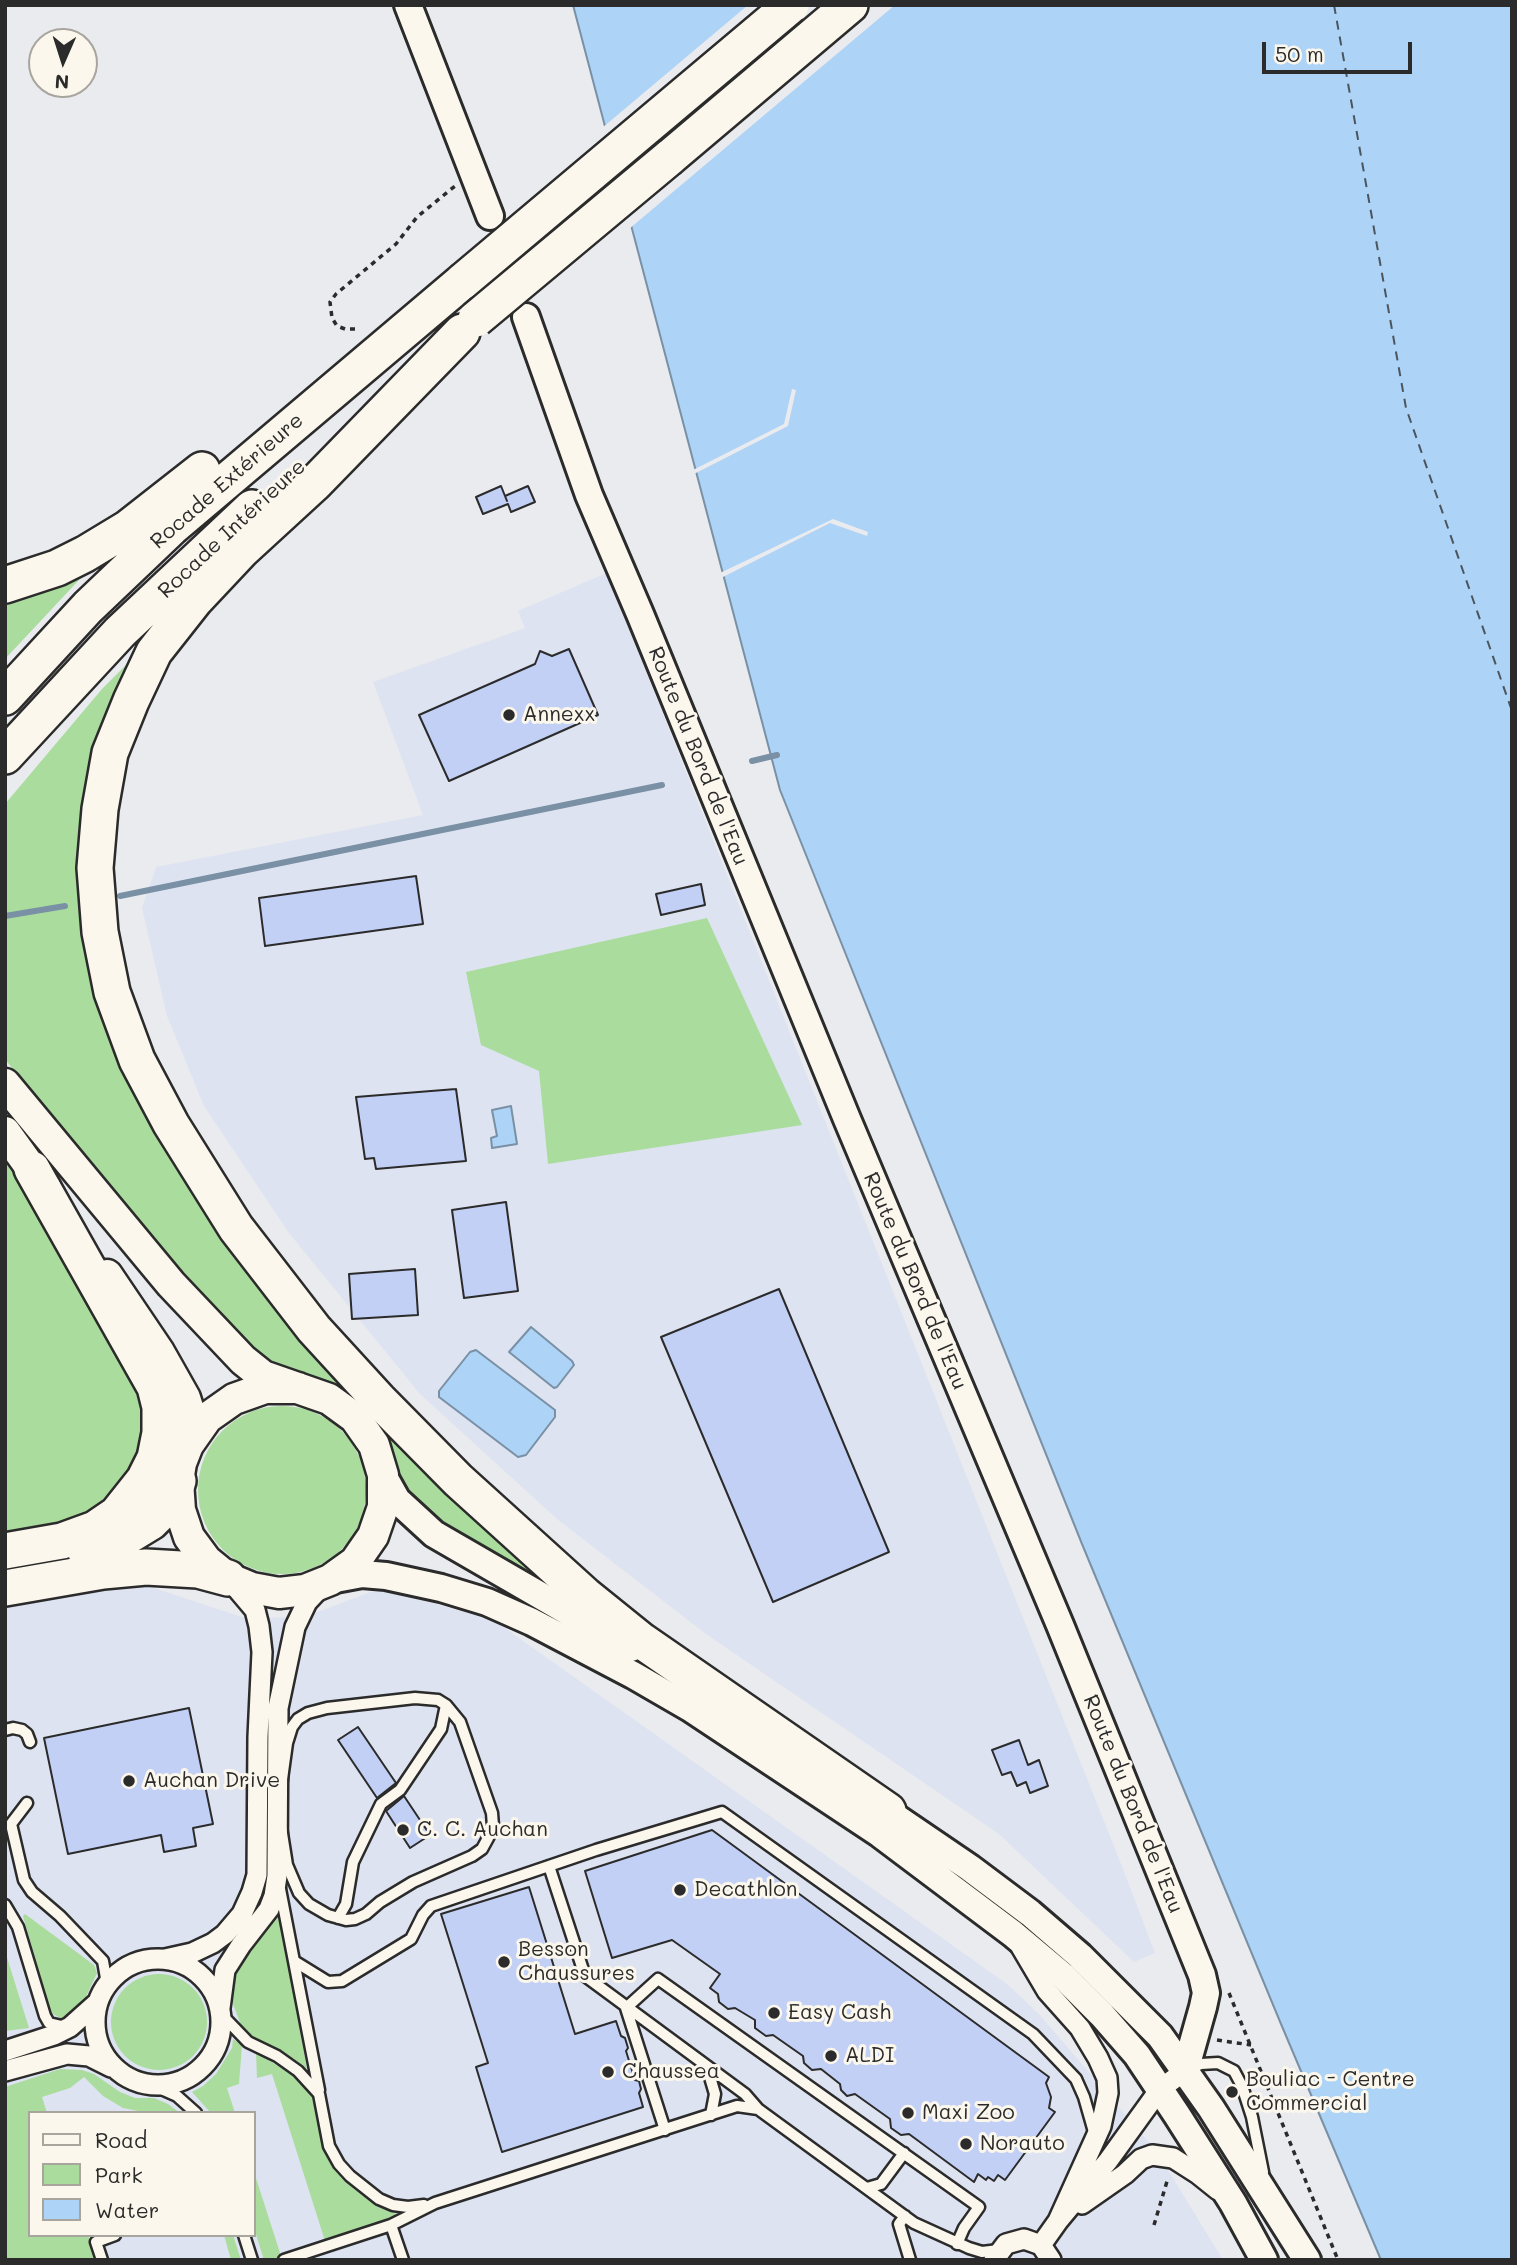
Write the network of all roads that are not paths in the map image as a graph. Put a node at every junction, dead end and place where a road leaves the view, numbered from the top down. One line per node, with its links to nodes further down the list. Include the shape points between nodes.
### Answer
1 (408, 5): 4 (main road)
2 (791, 5): 5 (highway, bridge)
3 (849, 5): 7 (highway, bridge)
4 (490, 216)
5 (454, 288): 8 (highway, via 128,528 57,568); 9 (highway, Rocade Extérieure, via 171,528 88,607)
6 (526, 317): 45 (main road, Route du Bord de l'Eau, via 589,495 1197,1962 1206,1993)
7 (469, 326): 10 (highway, Rocade Intérieure, via 224,534 120,632); 28 (highway, via 242,550 154,652 110,753 100,809 95,868 100,932 112,992 137,1060 236,1227 314,1329 379,1400 585,1595 642,1641)
8 (5, 585)
9 (5, 697)
10 (5, 756)
11 (5, 1084): 14 (main road, via 206,1322 264,1376)
12 (5, 1132): 13 (main road)
13 (32, 1169): 15 (main road, via 159,1352 191,1417); 18 (highway, via 155,1387 160,1433 144,1480 117,1514 96,1529 62,1541)
14 (298, 1388): 15 (main road, via 265,1388 234,1399 207,1418); 16 (main road, via 329,1399 355,1418 374,1445)
15 (188, 1445): 17 (main road)
16 (383, 1475): 21 (main road, via 383,1507 373,1536 355,1562); 28 (main road, via 397,1500 434,1534 638,1653)
17 (178, 1481): 19 (highway, via 168,1504 128,1536 101,1546); 20 (main road, via 180,1510 189,1537 206,1560)
18 (5, 1551)
19 (5, 1564)
20 (228, 1578): 21 (main road, via 279,1592 305,1590); 22 (highway, via 198,1570 146,1567); 34 (street, via 255,1610 260,1626 257,1875 242,1914 225,1934 192,1953)
21 (328, 1581): 27 (street, via 307,1602 295,1627 282,1682 276,1740); 33 (main road, via 362,1574 441,1588 487,1602 564,1638 735,1738 880,1834)
22 (5, 1588)
23 (446, 1705): 27 (lane, via 415,1698 327,1708 298,1719 287,1743); 32 (lane, via 441,1729 400,1790 381,1804 353,1862 346,1904); 32 (lane, via 467,1738 492,1813 488,1838 472,1856 413,1882 366,1914)
24 (5, 1730): 25 (lane, via 22,1730)
25 (30, 1742)
26 (27, 1803): 36 (lane, via 11,1824 24,1880 103,1961)
27 (278, 1808): 30 (street); 32 (lane, via 287,1865 299,1894)
28 (888, 1811): 45 (main road, via 1030,1913 1080,1956 1160,2036)
29 (549, 1866): 35 (lane, via 431,1906 411,1940 348,1978 335,1982 321,1978); 38 (lane, via 585,1976); 53 (lane, via 722,1812 1033,2034 1076,2079 1093,2126)
30 (277, 1876): 35 (lane); 39 (street, via 269,1909 225,1970)
31 (5, 1905): 40 (lane, via 18,1927 45,2016 58,2027)
32 (338, 1918)
33 (1013, 1934): 47 (main road, via 1102,2015); 53 (street, via 1047,1991 1080,2028 1107,2078 1106,2106)
34 (165, 1959): 36 (street, via 123,1969); 39 (street, via 202,1977 215,1993)
35 (294, 1961): 48 (lane)
36 (107, 1984): 37 (street)
37 (97, 2002): 40 (street); 43 (street, via 96,2038)
38 (626, 2008): 42 (lane); 52 (lane); 54 (lane, via 658,1979)
39 (220, 2011): 46 (street, via 221,2033 204,2066 171,2084); 48 (lane, via 247,2042 298,2071)
40 (70, 2027): 41 (street)
41 (5, 2052)
42 (706, 2066): 49 (lane); 51 (lane, via 715,2094)
43 (114, 2068): 44 (street, via 89,2056 66,2054); 46 (street, via 132,2080)
44 (5, 2071)
45 (1185, 2071): 47 (street); 56 (main road); 56 (lane, via 1209,2063 1234,2071 1252,2117)
46 (152, 2085): 50 (lane, via 177,2096)
47 (1160, 2089): 58 (main road); 60 (street)
48 (319, 2094): 57 (lane, via 329,2146 350,2176 393,2205)
49 (758, 2109): 51 (lane, via 737,2106); 55 (lane)
50 (193, 2111)
51 (711, 2115): 52 (lane)
52 (665, 2130): 57 (lane)
53 (1094, 2143): 60 (street)
54 (904, 2153): 55 (lane, via 881,2184); 64 (lane, via 979,2207)
55 (867, 2188): 59 (lane)
56 (1267, 2193): 73 (main road)
57 (435, 2203): 61 (lane)
58 (1233, 2203): 60 (street, via 1181,2163 1152,2155); 72 (main road)
59 (905, 2216): 64 (lane); 71 (lane, via 899,2224)
60 (1058, 2221): 65 (street)
61 (391, 2225): 69 (lane); 70 (lane)
62 (110, 2237): 67 (lane, via 96,2242)
63 (245, 2237): 68 (lane)
64 (957, 2244): 66 (lane)
65 (1046, 2253): 66 (street, via 1033,2241 1014,2240)
66 (996, 2255)
67 (102, 2260)
68 (252, 2260)
69 (284, 2260)
70 (402, 2260)
71 (910, 2260)
72 (1264, 2260)
73 (1307, 2260)

